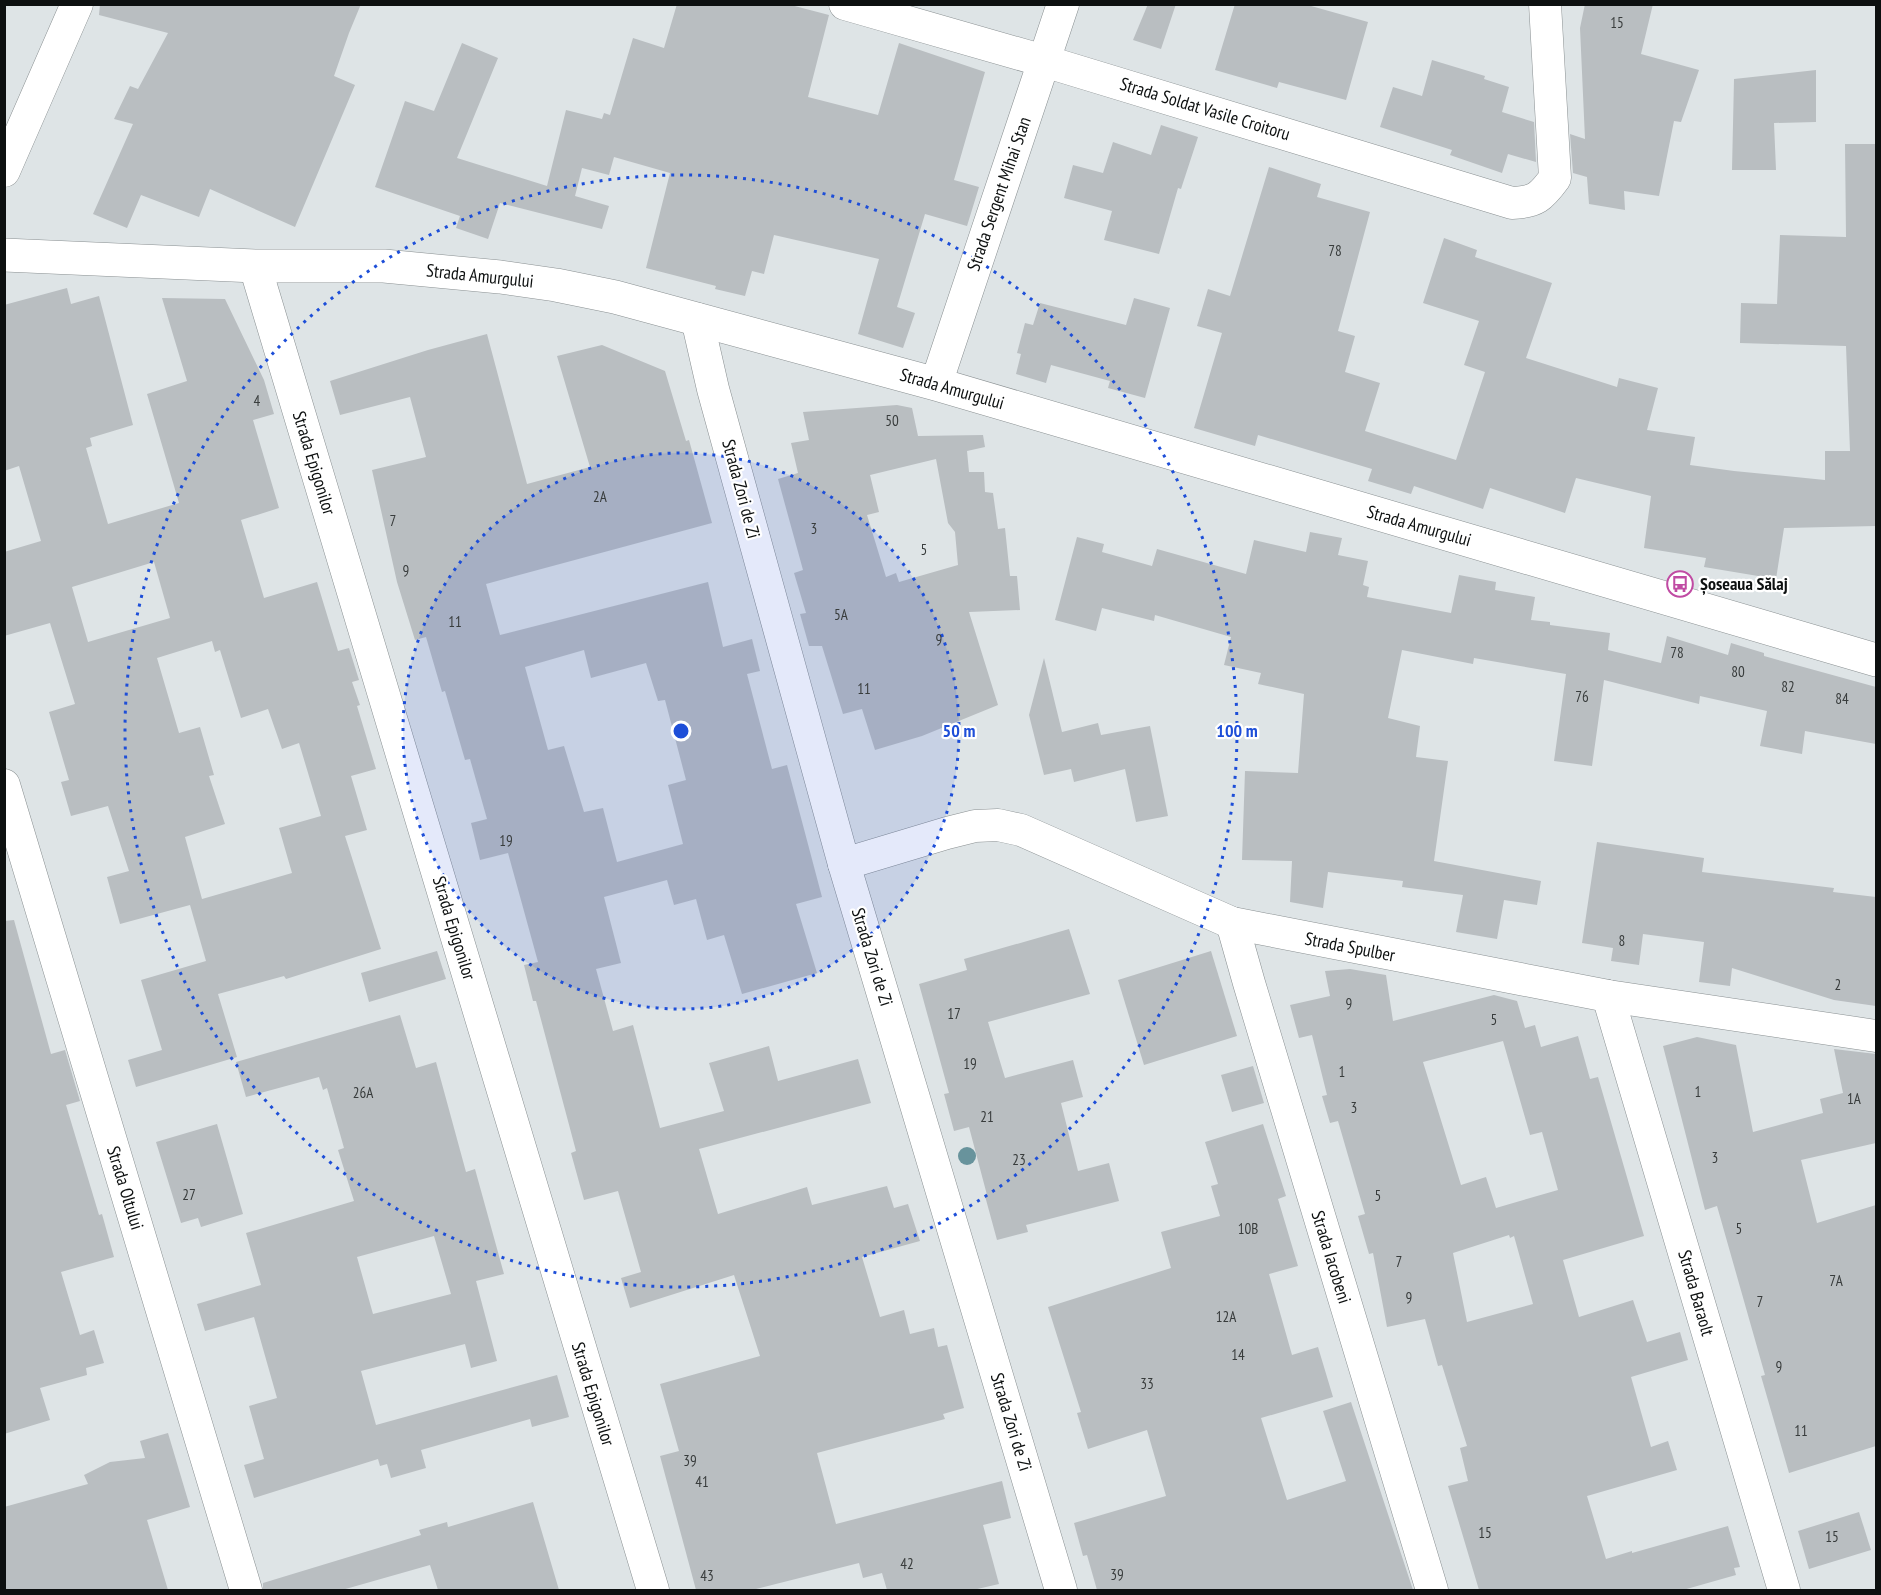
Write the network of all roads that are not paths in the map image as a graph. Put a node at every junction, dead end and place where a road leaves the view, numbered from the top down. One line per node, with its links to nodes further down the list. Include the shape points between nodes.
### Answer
1 (77, 4): 7 (street)
2 (845, 4): 5 (street, Strada Soldat Vasile Croitoru)
3 (1063, 4): 6 (street, Strada Sergent Mihai Stan)
4 (1545, 4): 6 (street, Strada Soldat Vasile Croitoru, via 1555,178 1543,195 1528,202 1512,202)
5 (911, 14): 6 (street, Strada Soldat Vasile Croitoru)
6 (1044, 61): 11 (street, Strada Sergent Mihai Stan)
7 (4, 171)
8 (4, 255): 9 (street, Strada Amurgului)
9 (255, 266): 10 (street, Strada Amurgului, via 384,266 500,277 615,297); 19 (street, Strada Epigonilor)
10 (697, 319): 11 (street, Strada Amurgului); 14 (street, Strada Zori de Zi)
11 (936, 384): 12 (street, Strada Amurgului)
12 (1876, 660)
13 (4, 785): 18 (street, Strada Oltului)
14 (844, 864): 15 (street, Strada Spulber, via 947,833 998,825 1021,830); 20 (street, Strada Zori de Zi)
15 (1232, 923): 16 (street, Strada Spulber); 21 (street, Strada Iacobeni)
16 (1608, 996): 17 (street, Strada Spulber); 22 (street, Strada Baraolt)
17 (1876, 1036)
18 (246, 1590)
19 (652, 1590)
20 (1061, 1590)
21 (1432, 1590)
22 (1784, 1590)

